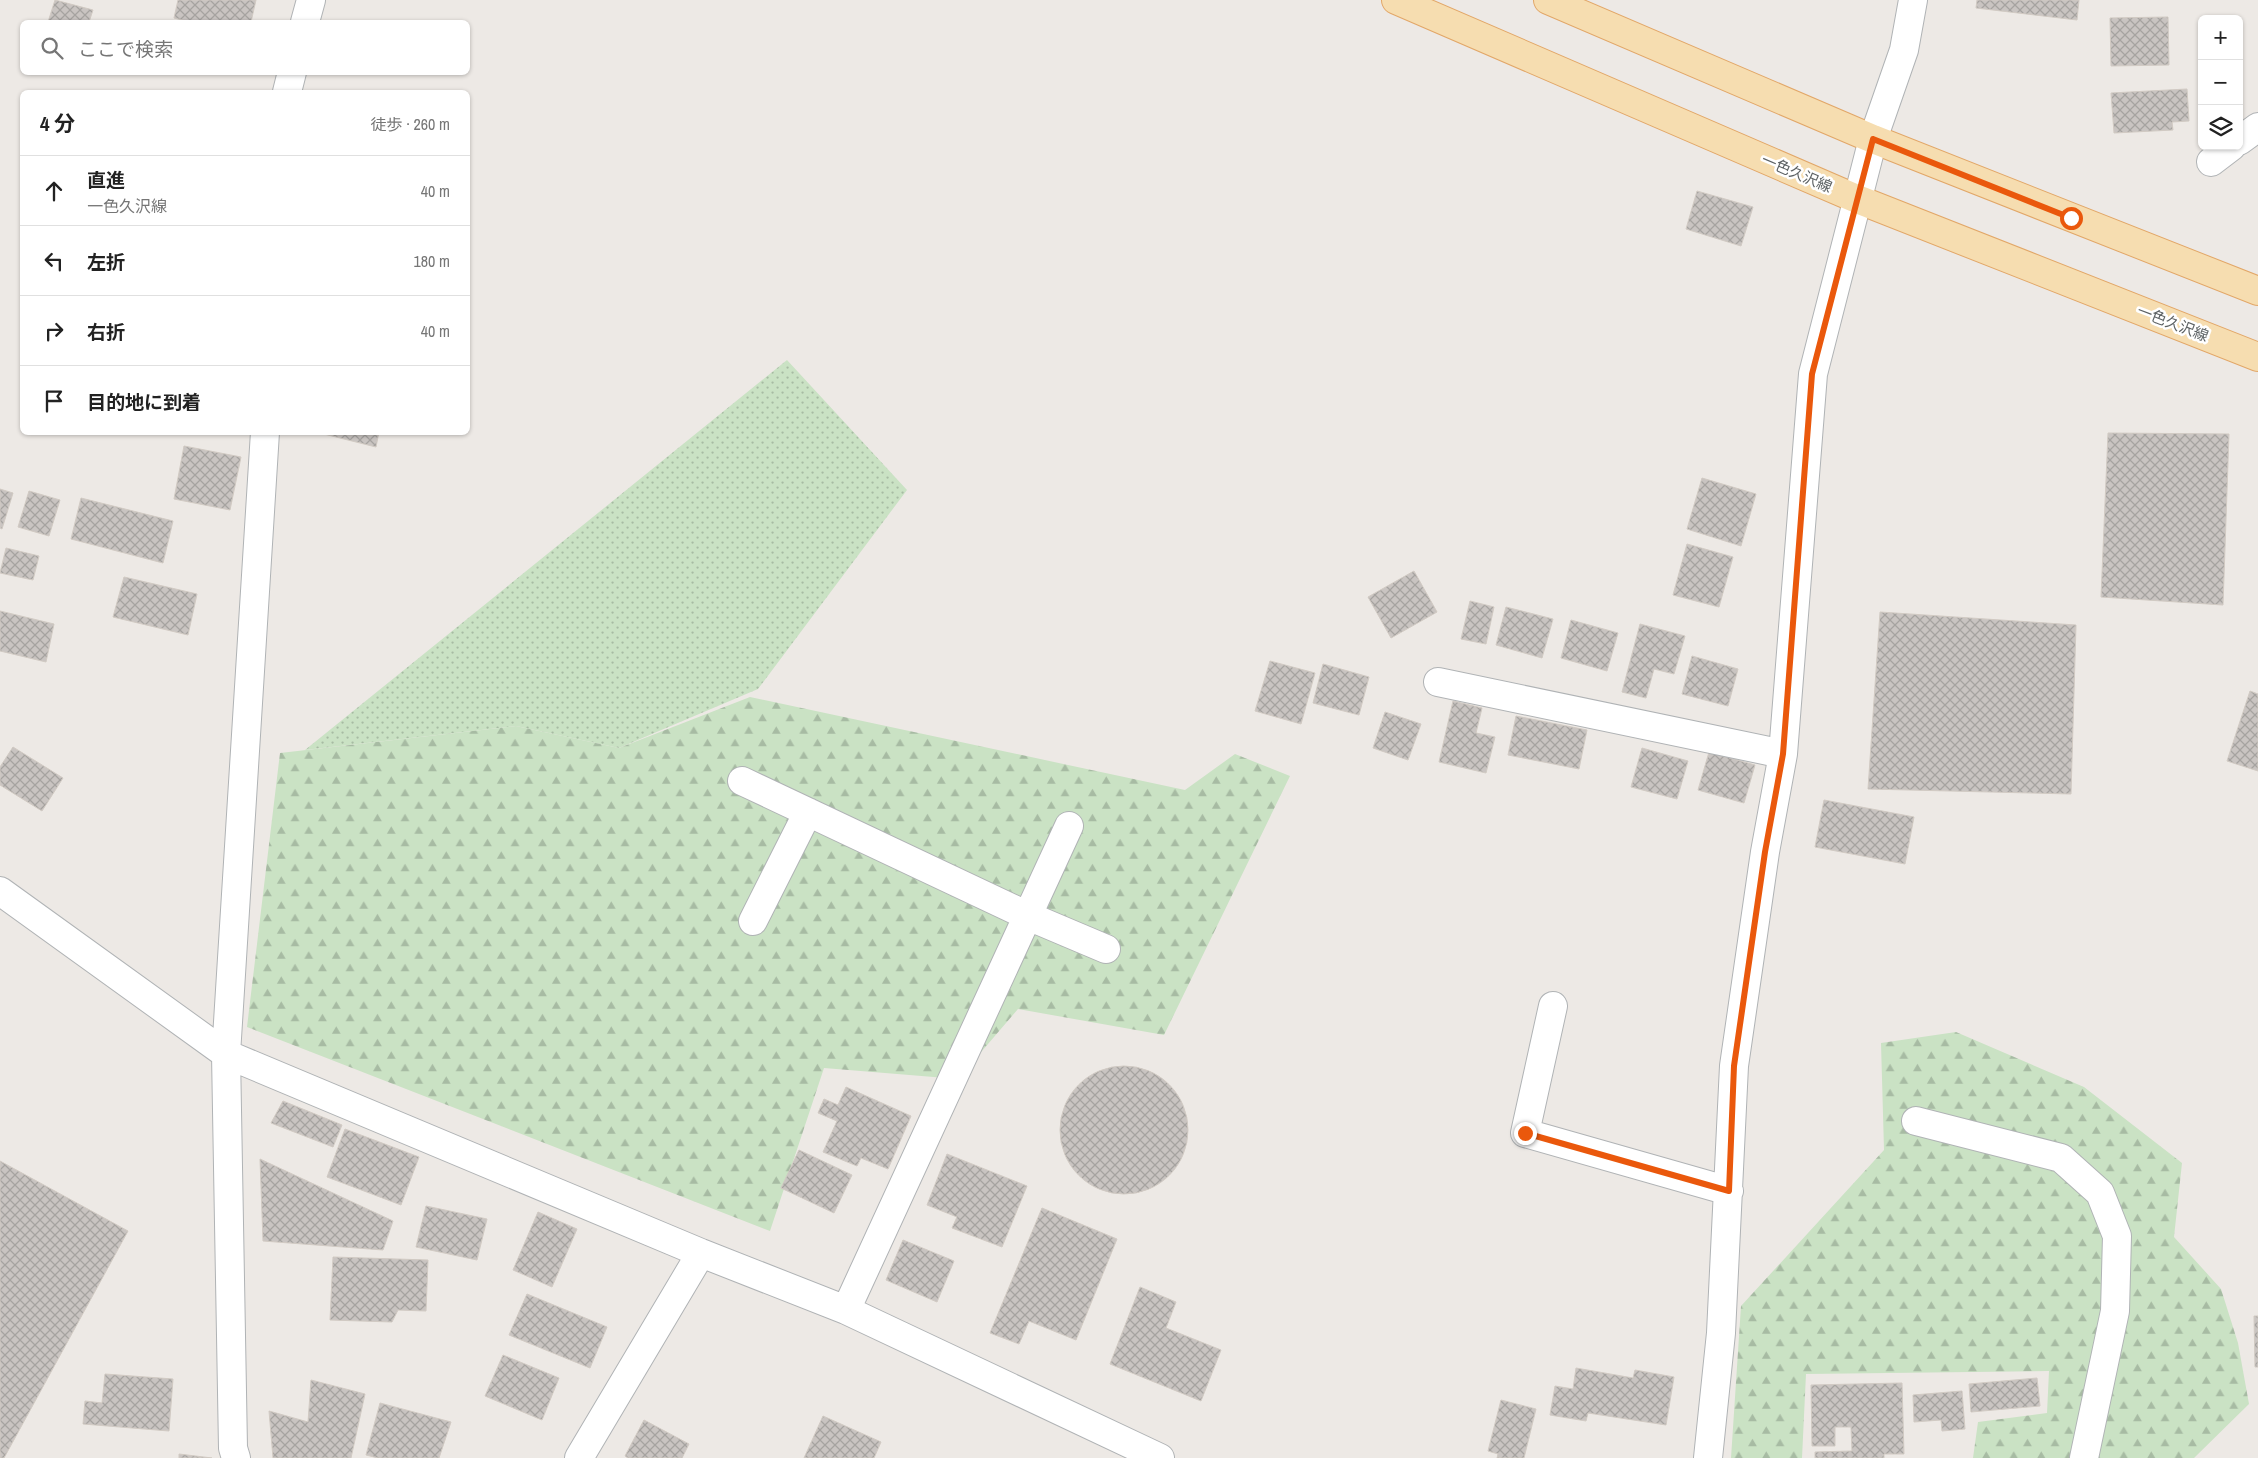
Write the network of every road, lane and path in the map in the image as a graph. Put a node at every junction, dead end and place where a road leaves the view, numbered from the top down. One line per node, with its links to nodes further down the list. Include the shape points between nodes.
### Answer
1 (311, 0): 5 (street)
2 (1396, 0): 11 (main road, 一色久沢線)
3 (1548, 0): 10 (main road)
4 (1913, 0): 10 (street, via 1904,50)
5 (306, 20)
6 (291, 75): 7 (street)
7 (288, 90)
8 (2258, 127): 9 (street)
9 (2243, 138)
10 (1873, 139): 11 (street); 12 (main road)
11 (1857, 199): 13 (main road, 一色久沢線); 16 (street, via 1812,374)
12 (2258, 291)
13 (2258, 357)
14 (265, 435): 25 (street)
15 (1438, 682): 16 (street)
16 (1783, 754): 27 (street, via 1765,852 1734,1066)
17 (742, 781): 18 (street)
18 (808, 812): 21 (street); 22 (street)
19 (1069, 826): 21 (street)
20 (0, 891): 25 (street)
21 (1028, 916): 23 (street); 29 (street)
22 (753, 921)
23 (1106, 949)
24 (1553, 1006): 27 (street, via 1525,1133)
25 (226, 1054): 28 (street); 30 (street, via 233,1439)
26 (1916, 1121): 34 (street, via 2060,1158 2100,1193 2117,1236 2115,1311)
27 (1729, 1191): 33 (street, via 1721,1333)
28 (701, 1252): 29 (street); 31 (street)
29 (846, 1310): 32 (street)
30 (236, 1458)
31 (578, 1458)
32 (1160, 1458)
33 (1708, 1458)
34 (2084, 1458)

